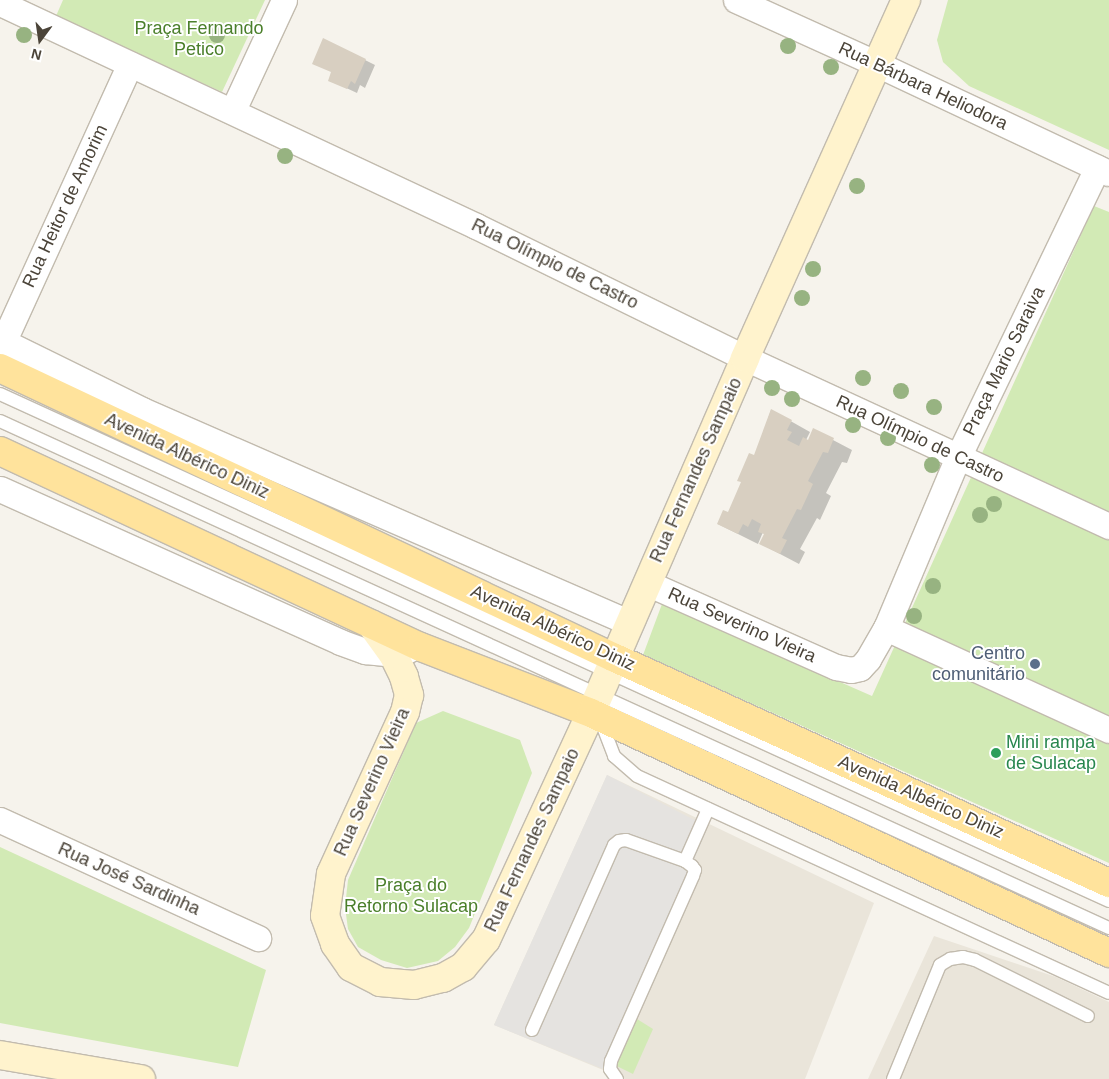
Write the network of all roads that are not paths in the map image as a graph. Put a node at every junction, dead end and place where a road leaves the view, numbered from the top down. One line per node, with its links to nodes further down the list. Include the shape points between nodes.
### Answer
1 (284, 0): 8 (street)
2 (736, 0): 7 (street, Rua Bárbara Heliodora)
3 (906, 0): 7 (main road, Rua Fernandes Sampaio)
4 (0, 3): 5 (street, Rua Olímpio de Castro)
5 (37, 9): 6 (street, Rua Olímpio de Castro)
6 (130, 64): 8 (street, Rua Olímpio de Castro); 10 (street, Rua Heitor de Amorim)
7 (877, 64): 9 (street, Rua Bárbara Heliodora); 11 (main road, Rua Fernandes Sampaio)
8 (232, 110): 11 (street, Rua Olímpio de Castro)
9 (1103, 171): 15 (street, Praça Mario Saraiva)
10 (1, 350): 19 (street, Avenida Albérico Diniz); 25 (main road, Avenida Albérico Diniz)
11 (745, 358): 15 (street, Rua Olímpio de Castro); 18 (main road, Rua Fernandes Sampaio)
12 (0, 394): 25 (lane)
13 (0, 421): 25 (lane)
14 (0, 451): 20 (main road, Avenida Albérico Diniz)
15 (958, 457): 17 (street, Rua Olímpio de Castro); 21 (street, Praça Mario Saraiva)
16 (0, 490): 23 (street, via 340,642 365,651)
17 (1109, 526)
18 (647, 583): 19 (main road, Rua Fernandes Sampaio); 24 (street, Rua Severino Vieira)
19 (630, 623): 25 (main road, Rua Fernandes Sampaio)
20 (371, 624): 22 (main road, Avenida Albérico Diniz); 23 (main road, Rua Severino Vieira)
21 (886, 628): 24 (street, Praça Mario Saraiva, via 860,668); 26 (street)
22 (421, 647): 23 (street); 25 (main road, Avenida Albérico Diniz)
23 (393, 654): 34 (main road, Rua Severino Vieira, via 409,695 405,712 331,874 325,916 335,944 351,967 380,982 414,985 443,978 463,967)
24 (836, 667)
25 (602, 691): 27 (lane, via 614,756 637,776); 30 (main road, Avenida Albérico Diniz); 31 (lane); 32 (lane); 34 (main road, Rua Fernandes Sampaio); 35 (main road, Avenida Albérico Diniz)
26 (1109, 730)
27 (708, 809): 29 (lane); 36 (lane)
28 (0, 820): 33 (street, Rua José Sardinha)
29 (685, 861): 38 (lane, via 626,840 614,845); 41 (lane, via 695,870 694,876 611,1061 610,1069)
30 (1109, 883)
31 (1109, 901)
32 (1109, 928)
33 (258, 938)
34 (486, 940)
35 (1109, 953)
36 (1109, 993)
37 (1088, 1016): 42 (lane, via 975,960 963,957 950,959 940,965)
38 (532, 1030)
39 (0, 1055): 40 (main road)
40 (141, 1079)
41 (617, 1079)
42 (893, 1079)

